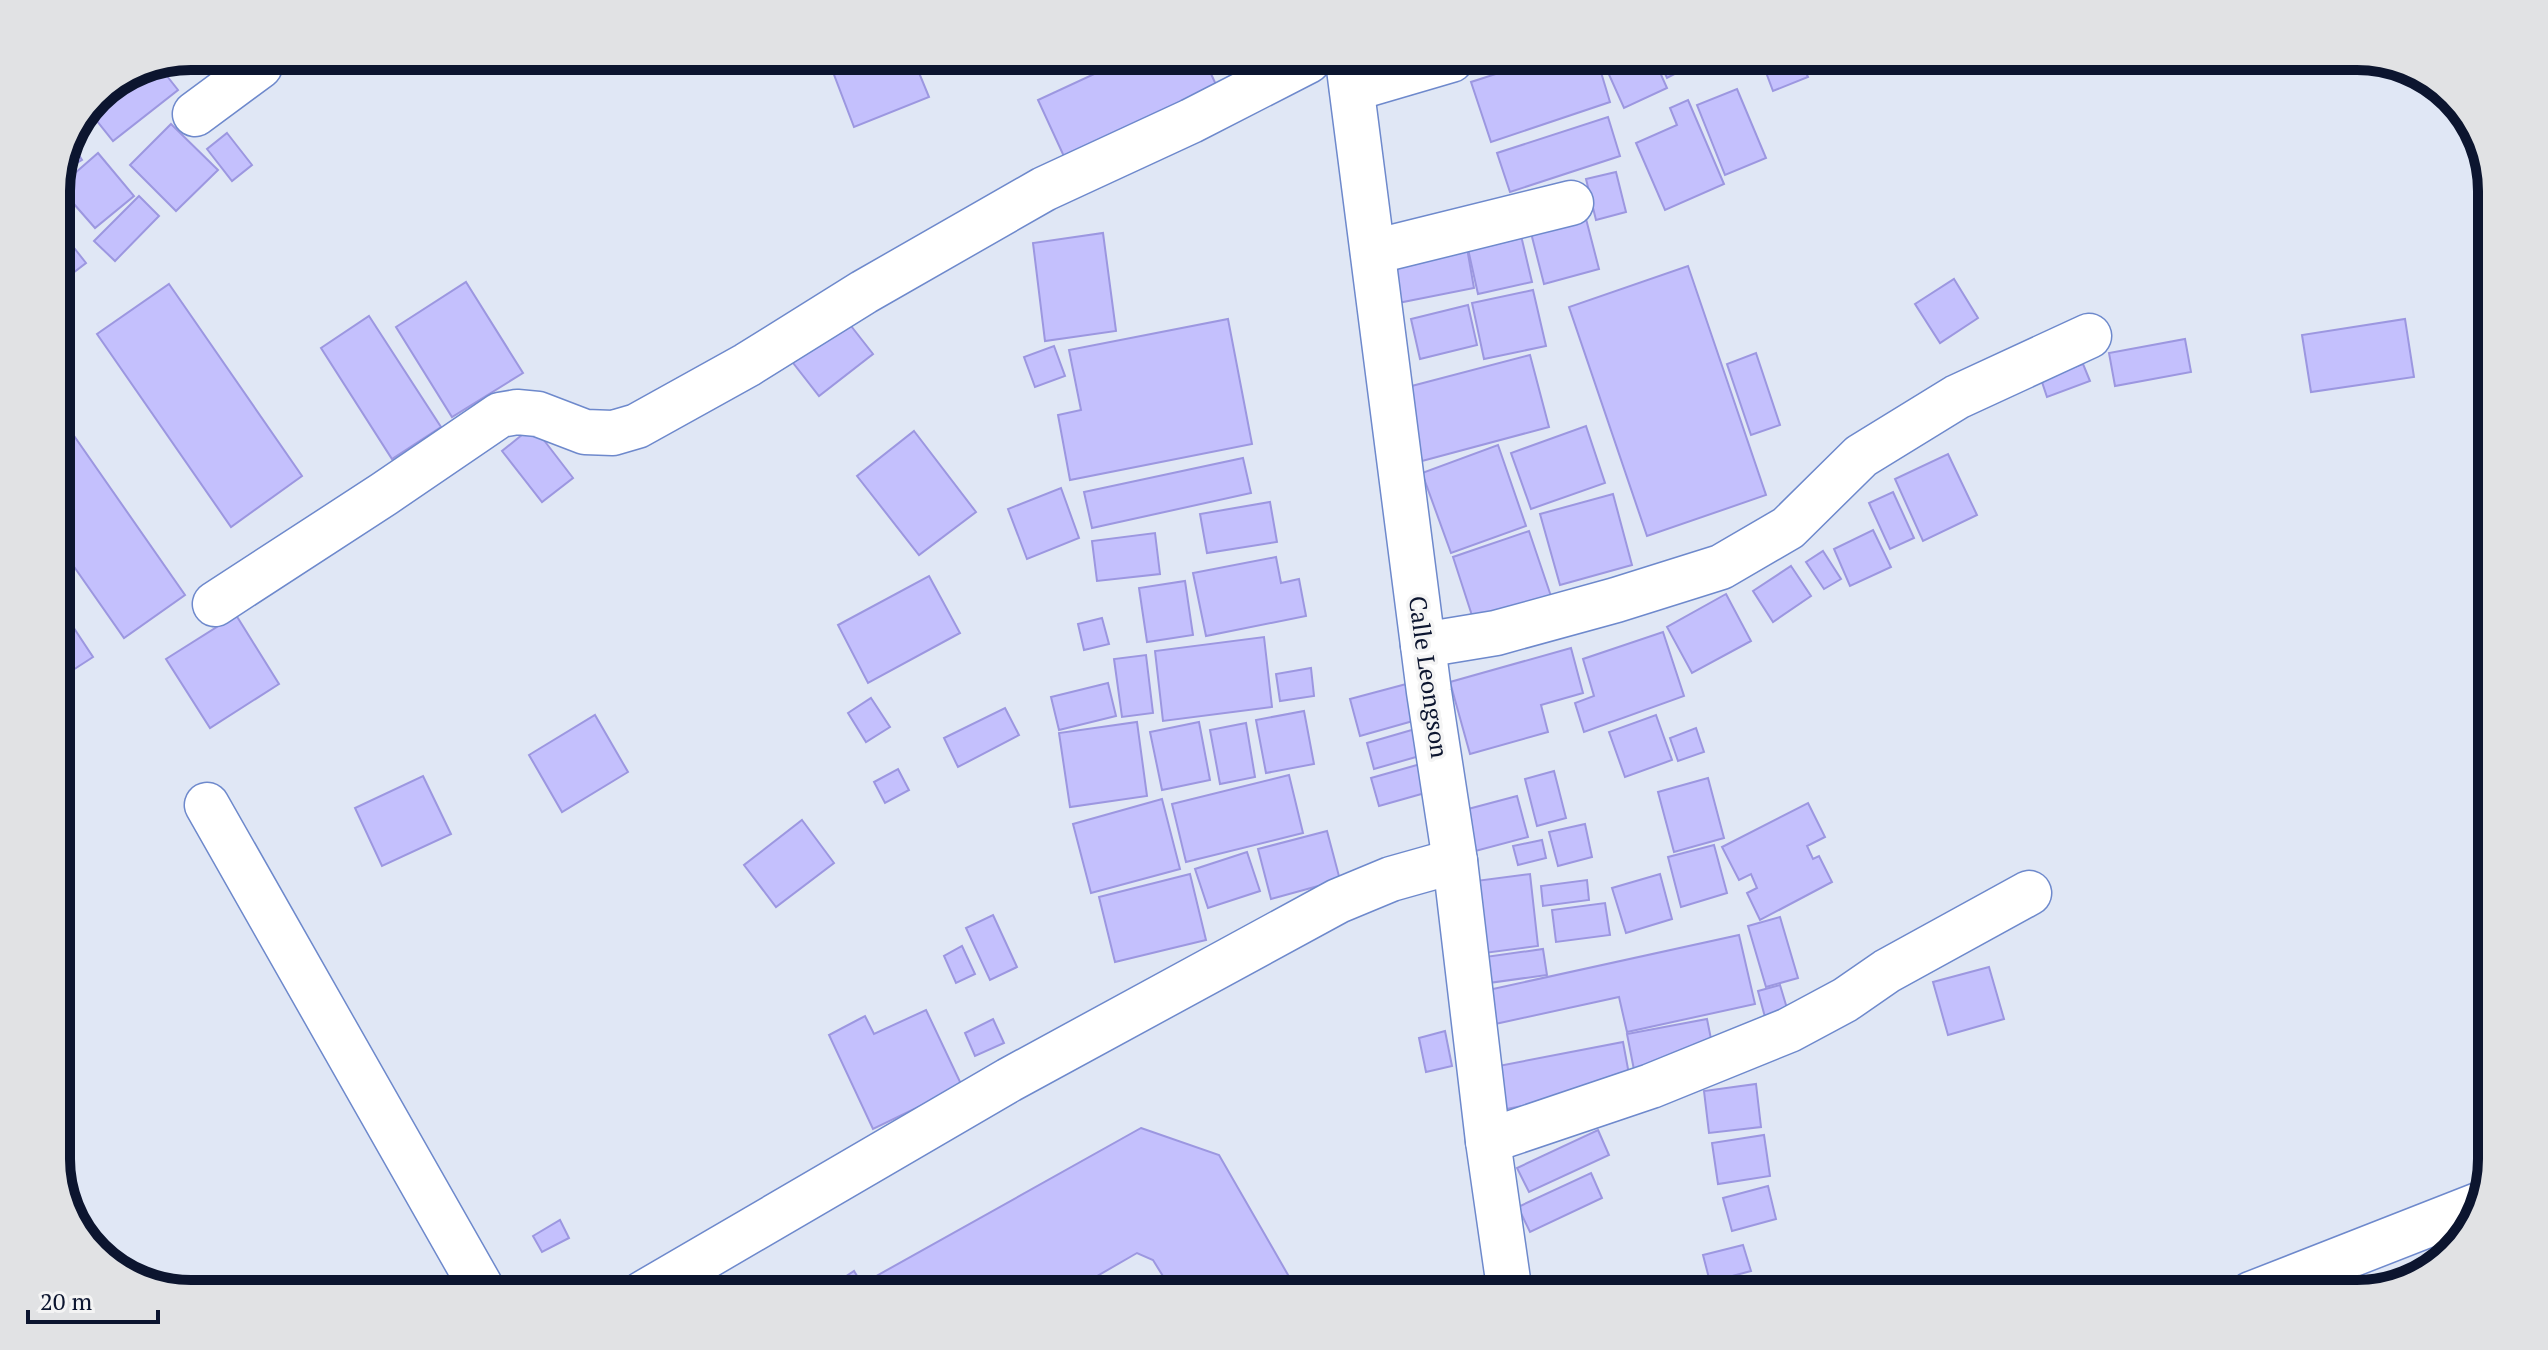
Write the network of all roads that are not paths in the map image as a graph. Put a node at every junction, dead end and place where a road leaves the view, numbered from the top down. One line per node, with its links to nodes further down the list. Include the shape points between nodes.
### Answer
1 (255, 70): 5 (street)
2 (1290, 70): 9 (street, via 1044,189 637,426 613,433 585,432 538,414 500,415)
3 (1384, 70): 4 (street)
4 (1350, 75): 7 (street, Calle Leongson)
5 (195, 114)
6 (1571, 203): 7 (street)
7 (1373, 252): 10 (street, Calle Leongson)
8 (2089, 336): 10 (street, via 1957,397 1861,456 1788,528 1721,567 1496,633)
9 (215, 604)
10 (1423, 645): 12 (street, Calle Leongson)
11 (207, 805): 16 (street)
12 (1455, 861): 14 (street, Calle Leongson); 17 (street, via 1338,901 1009,1080)
13 (2029, 893): 14 (street, via 1789,1030 1651,1086)
14 (1488, 1141): 18 (street, Calle Leongson)
15 (2467, 1209): 19 (street)
16 (477, 1280)
17 (666, 1280)
18 (1508, 1280)
19 (2287, 1280)

